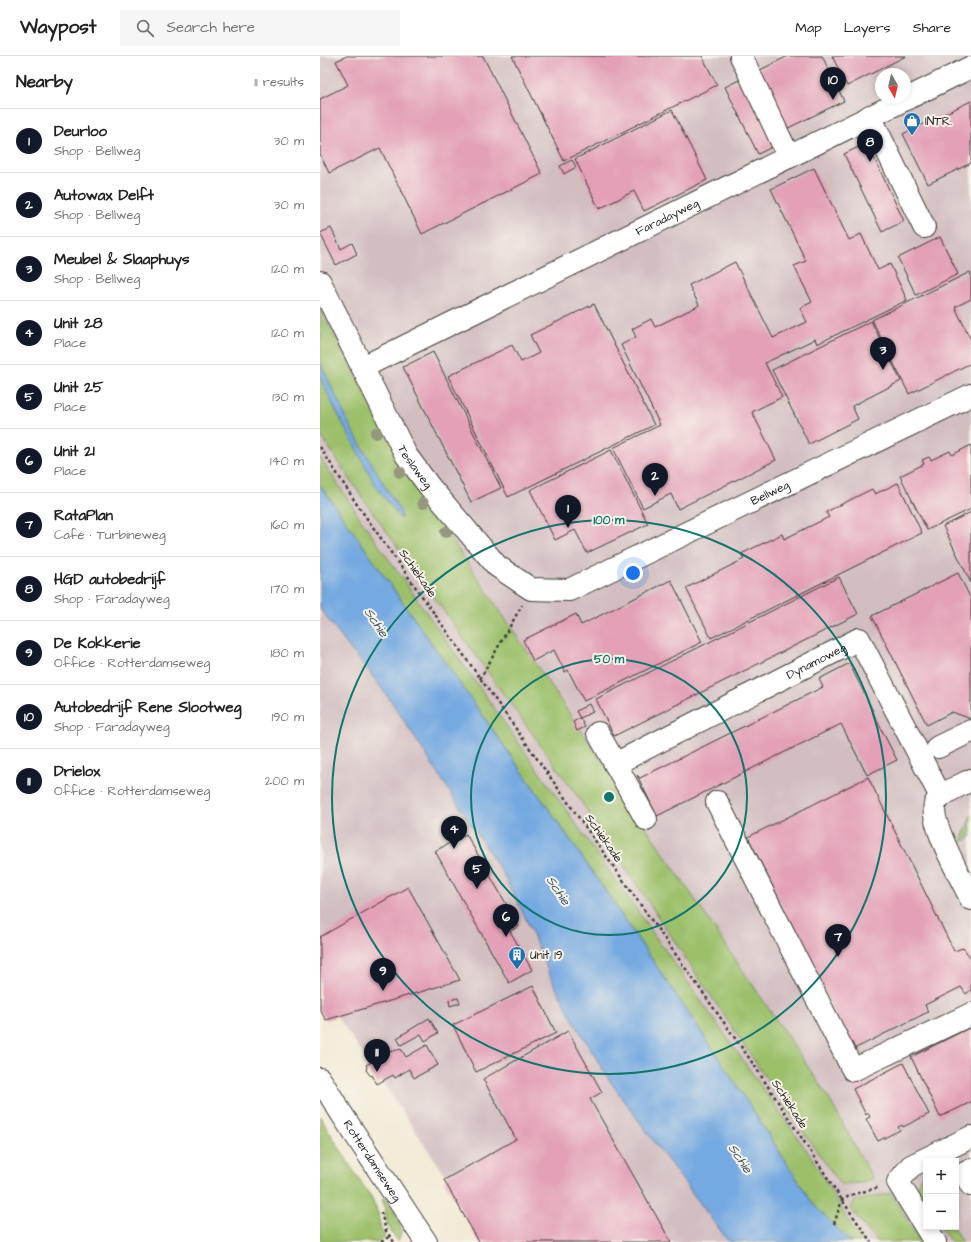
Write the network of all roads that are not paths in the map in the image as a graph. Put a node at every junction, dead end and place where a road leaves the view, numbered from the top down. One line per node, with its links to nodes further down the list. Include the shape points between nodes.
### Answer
1 (741, 56): 4 (street)
2 (971, 67): 3 (street, Faradayweg)
3 (870, 116): 4 (street, Faradayweg); 5 (street)
4 (789, 157): 7 (street, Faradayweg)
5 (924, 227)
6 (320, 282): 7 (street, Teslaweg)
7 (363, 367): 9 (street, Teslaweg, via 406,455 497,566 531,589)
8 (971, 395): 9 (street, Bellweg)
9 (569, 590)
10 (971, 731): 12 (street)
11 (598, 733): 13 (street)
12 (938, 748)
13 (616, 764): 15 (street, Dynamoweg, via 859,639); 17 (street)
14 (971, 780): 15 (street)
15 (941, 797): 18 (street, via 936,803 936,823)
16 (717, 802): 19 (street, via 853,1070)
17 (646, 819)
18 (971, 898)
19 (971, 1014)
20 (320, 1079): 24 (street, Rotterdamseweg)
21 (971, 1137): 25 (street, via 911,1166 898,1182)
22 (971, 1170): 23 (street, via 965,1173)
23 (971, 1185)
24 (425, 1242)
25 (935, 1242)

